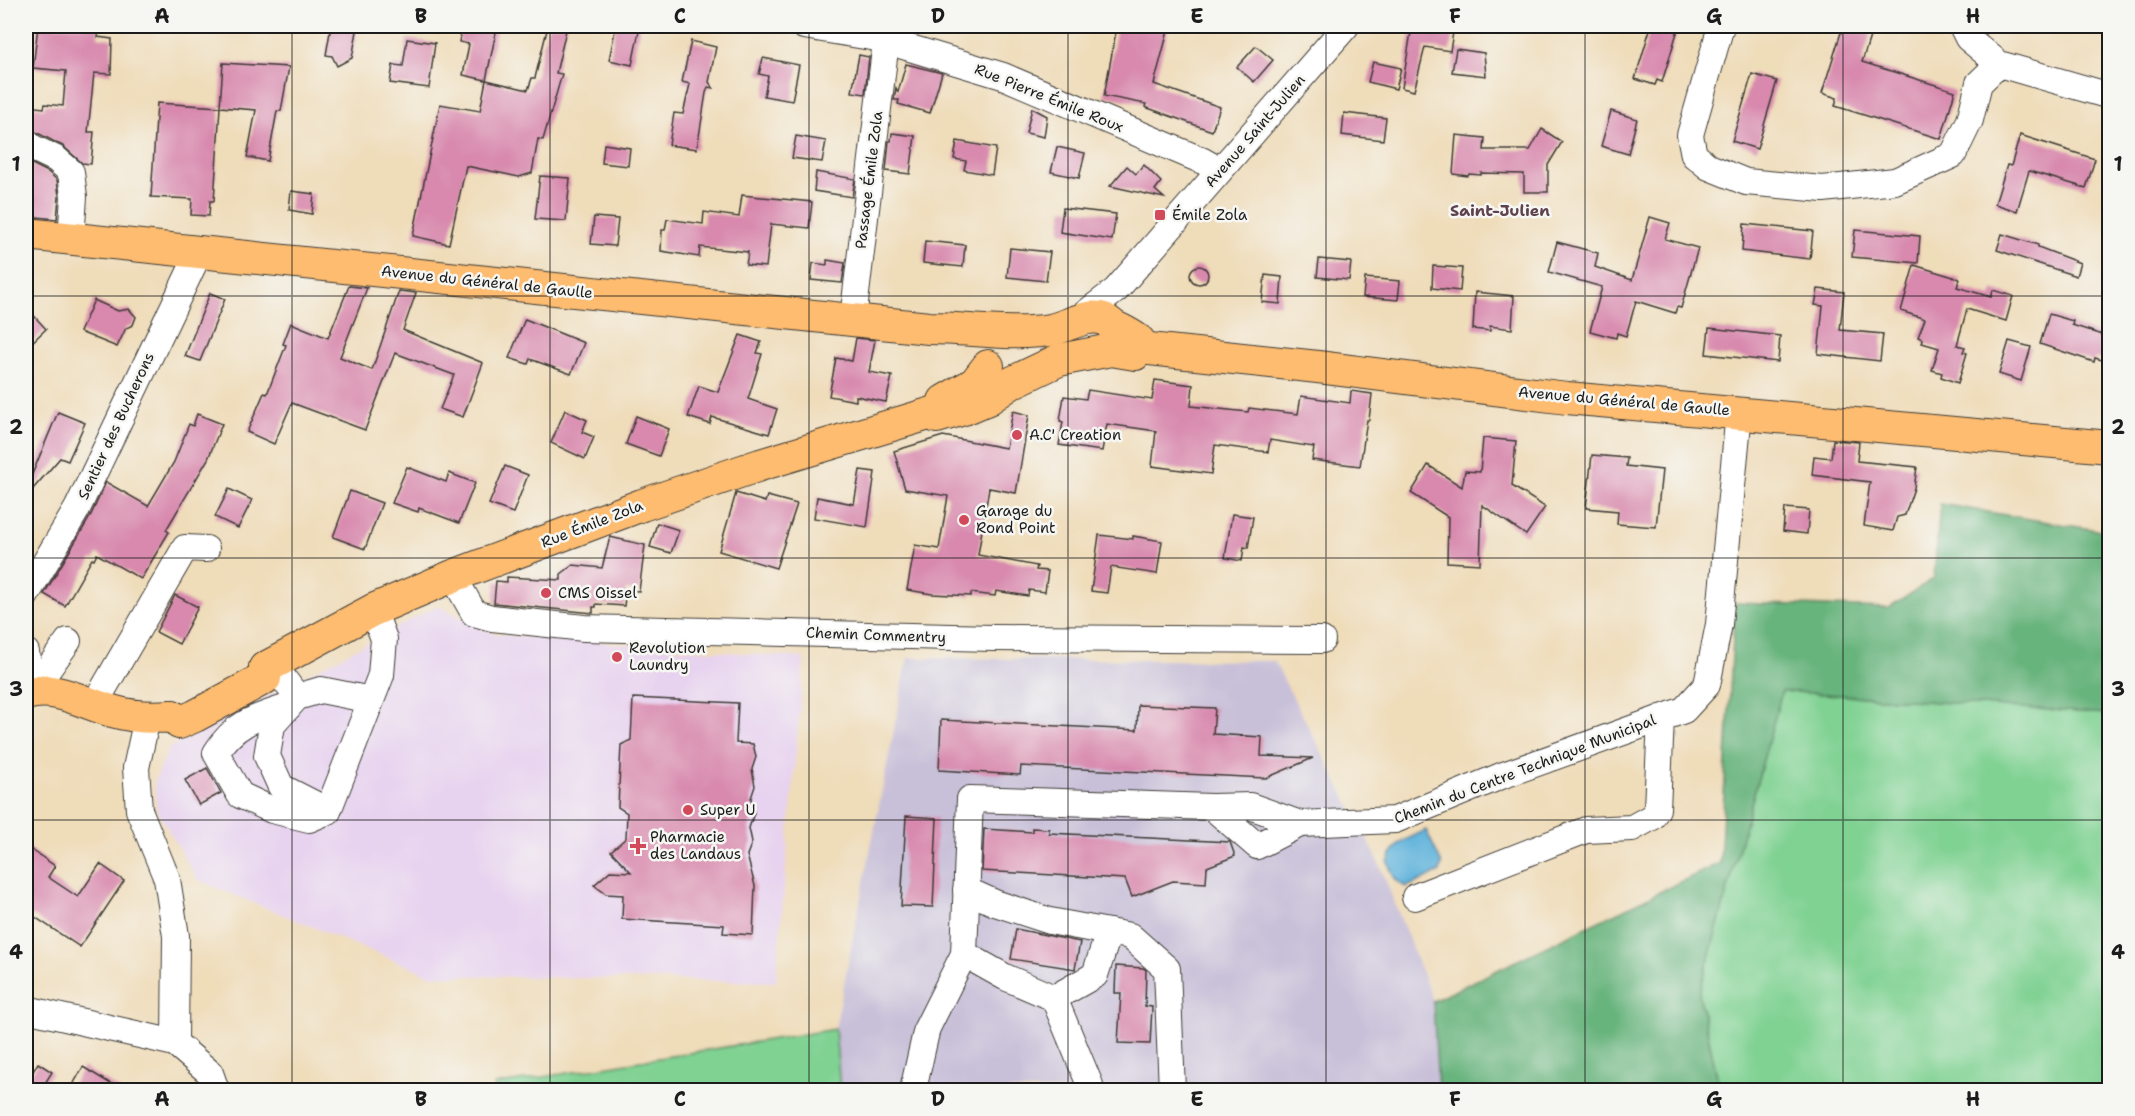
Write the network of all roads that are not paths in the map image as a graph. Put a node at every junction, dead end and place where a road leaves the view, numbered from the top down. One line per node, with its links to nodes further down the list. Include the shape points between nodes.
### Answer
1 (804, 26): 5 (street, Rue Pierre Émile Roux)
2 (1347, 26): 9 (street, Avenue Saint-Julien)
3 (1721, 26): 6 (street, via 1690,135 1694,155 1701,161 1746,182 1823,189 1894,182 1953,155 1970,120 1980,83)
4 (1962, 26): 6 (street, via 1968,38)
5 (899, 37): 9 (street, Rue Pierre Émile Roux, via 1003,76); 14 (street, Passage Émile Zola)
6 (1999, 64): 7 (street)
7 (2109, 96)
8 (26, 142): 11 (street, via 72,172)
9 (1219, 170): 13 (street, Avenue Saint-Julien)
10 (26, 234): 11 (main road, Avenue du Général de Gaulle)
11 (71, 238): 12 (main road, Avenue du Général de Gaulle)
12 (199, 253): 14 (main road, Avenue du Général de Gaulle); 24 (street, Sentier des Bucherons, via 77,509)
13 (1116, 290): 15 (street, Avenue Saint-Julien); 18 (street)
14 (853, 319): 16 (main road, Avenue du Général de Gaulle)
15 (1082, 320): 17 (main road, Avenue du Général de Gaulle, via 1052,330); 18 (main road, Avenue du Général de Gaulle, via 1105,320)
16 (949, 328): 17 (main road, Avenue du Général de Gaulle); 19 (main road)
17 (1011, 332): 19 (main road, via 994,342)
18 (1122, 342): 19 (main road, Avenue du Général de Gaulle, via 1059,360); 20 (main road, Avenue du Général de Gaulle, via 1567,398)
19 (996, 370): 23 (main road, Rue Émile Zola, via 988,399 964,409 938,417 932,413 760,465)
20 (1739, 412): 21 (main road, Avenue du Général de Gaulle); 35 (street, Chemin du Centre Technique Municipal, via 1719,624 1707,685 1684,710)
21 (2109, 447)
22 (206, 549): 33 (street, via 184,548)
23 (453, 576): 25 (main road, Rue Émile Zola); 26 (street, Chemin Commentry, via 474,613 584,627 993,638)
24 (26, 596)
25 (373, 610): 29 (main road, Rue Émile Zola); 31 (street, via 384,639 381,675)
26 (1323, 640)
27 (68, 641): 30 (street)
28 (26, 652): 30 (street)
29 (269, 666): 32 (street); 34 (main road, Rue Émile Zola, via 258,662)
30 (29, 693): 33 (main road, via 62,693)
31 (371, 699): 32 (street, via 321,690); 37 (street)
32 (292, 702): 37 (street, via 272,725 267,756 281,787); 37 (street, via 252,718 224,740 216,753 240,795 273,810 309,819)
33 (94, 705): 34 (main road)
34 (160, 717): 45 (street, via 136,768 139,810 167,879 176,936)
35 (1662, 718): 38 (street, Chemin du Centre Technique Municipal, via 1501,776 1395,820); 40 (street, via 1657,809 1653,817 1632,828 1586,830)
36 (1212, 807): 38 (street, Chemin du Centre Technique Municipal, via 1250,806); 38 (street, via 1257,846); 39 (street, Chemin du Centre Technique Municipal, via 970,799)
37 (328, 811)
38 (1300, 824)
39 (966, 890): 41 (street, via 1050,921); 42 (street, Chemin du Centre Technique Municipal)
40 (1415, 897)
41 (1109, 932): 43 (street, via 1095,975); 49 (street, via 1130,936 1167,969)
42 (964, 954): 43 (street); 48 (street, Chemin du Centre Technique Municipal, via 927,1028)
43 (1054, 998): 46 (street)
44 (26, 1009): 45 (street)
45 (175, 1043): 47 (street, via 210,1073)
46 (1091, 1089)
47 (216, 1090)
48 (913, 1090)
49 (1172, 1090)

